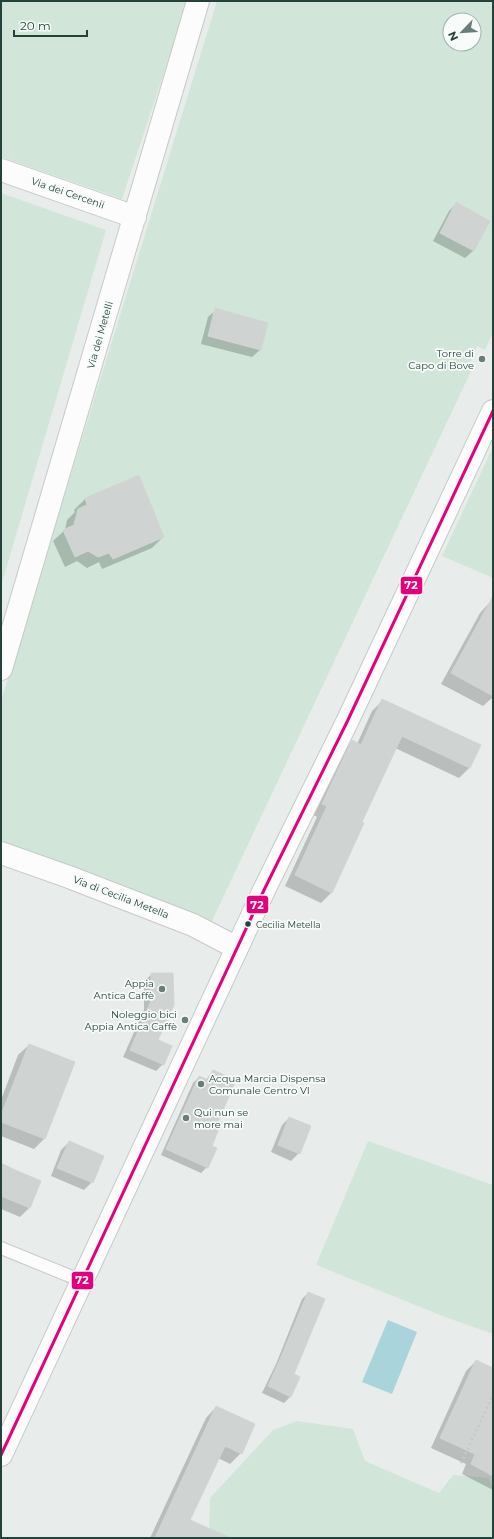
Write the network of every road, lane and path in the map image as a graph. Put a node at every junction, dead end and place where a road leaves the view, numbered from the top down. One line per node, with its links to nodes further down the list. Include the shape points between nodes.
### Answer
1 (198, 1): 3 (street, Via dei Metelli)
2 (1, 170): 3 (street, Via dei Cercenii)
3 (135, 217): 5 (street, Via dei Metelli)
4 (493, 411): 7 (street, via 364,687)
5 (1, 669)
6 (1, 853): 7 (street, Via di Cecilia Metella, via 193,925)
7 (237, 948): 9 (street)
8 (1, 1248): 9 (lane)
9 (82, 1281): 11 (street)
10 (493, 1395): 12 (path)
11 (1, 1455)
12 (460, 1463)

